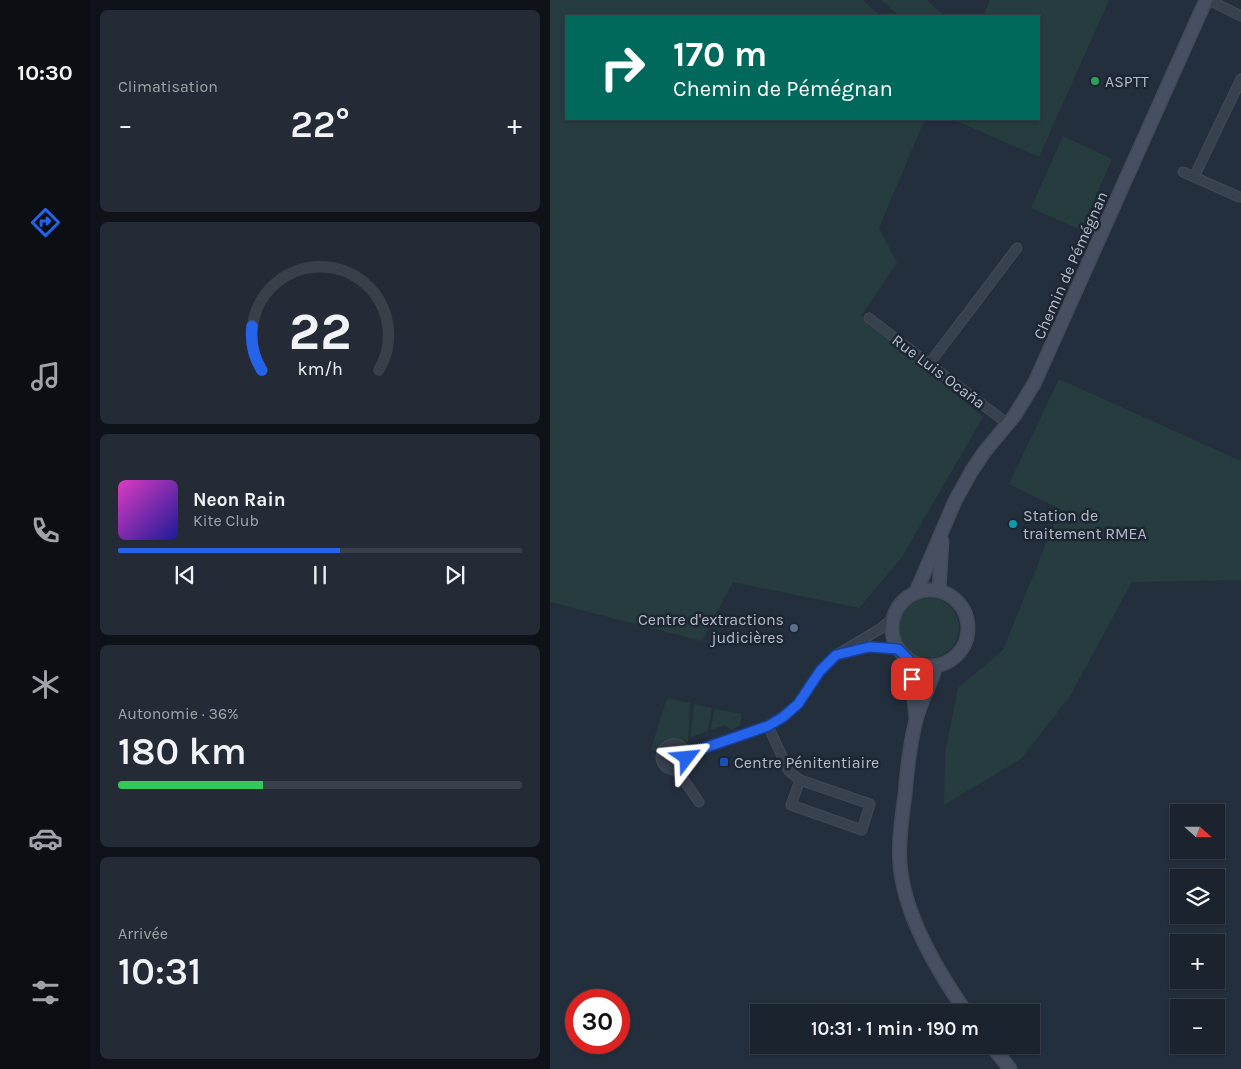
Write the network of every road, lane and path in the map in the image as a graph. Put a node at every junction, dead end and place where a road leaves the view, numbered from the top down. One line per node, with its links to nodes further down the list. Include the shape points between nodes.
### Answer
1 (1208, 0): 2 (street); 10 (street, Chemin de Pémégnan, via 1035,382)
2 (1241, 16)
3 (1241, 79): 5 (street)
4 (1183, 172): 5 (street)
5 (1194, 177): 6 (street)
6 (1239, 197)
7 (1017, 248): 9 (street)
8 (869, 318): 9 (street, Rue Luis Ocaña)
9 (929, 364): 10 (street, Rue Luis Ocaña)
10 (1008, 424): 11 (street, Chemin de Pémégnan, via 971,472)
11 (942, 530): 12 (street, Chemin de Pémégnan); 13 (street, Chemin de Pémégnan)
12 (939, 590): 13 (street); 18 (street, via 958,602 968,623 967,638 960,651 950,661)
13 (916, 592): 14 (street, via 905,598)
14 (892, 619): 15 (street, via 892,634); 16 (street, via 880,630)
15 (898, 649): 16 (street, via 869,647); 17 (street)
16 (836, 655): 20 (street, via 820,671 798,704)
17 (909, 660): 18 (street, via 922,666); 19 (street)
18 (936, 666): 19 (street)
19 (916, 719): 25 (street, via 907,774 900,863 905,892 918,928)
20 (768, 726): 21 (street); 23 (street, via 789,771)
21 (687, 754): 22 (street, via 684,766); 22 (street, via 674,744 663,750 661,759 664,767)
22 (677, 770): 24 (street)
23 (800, 780): 23 (street, via 870,804 862,830 791,805)
24 (699, 802)
25 (961, 1004)
26 (998, 1054): 27 (street)
27 (1010, 1069)

